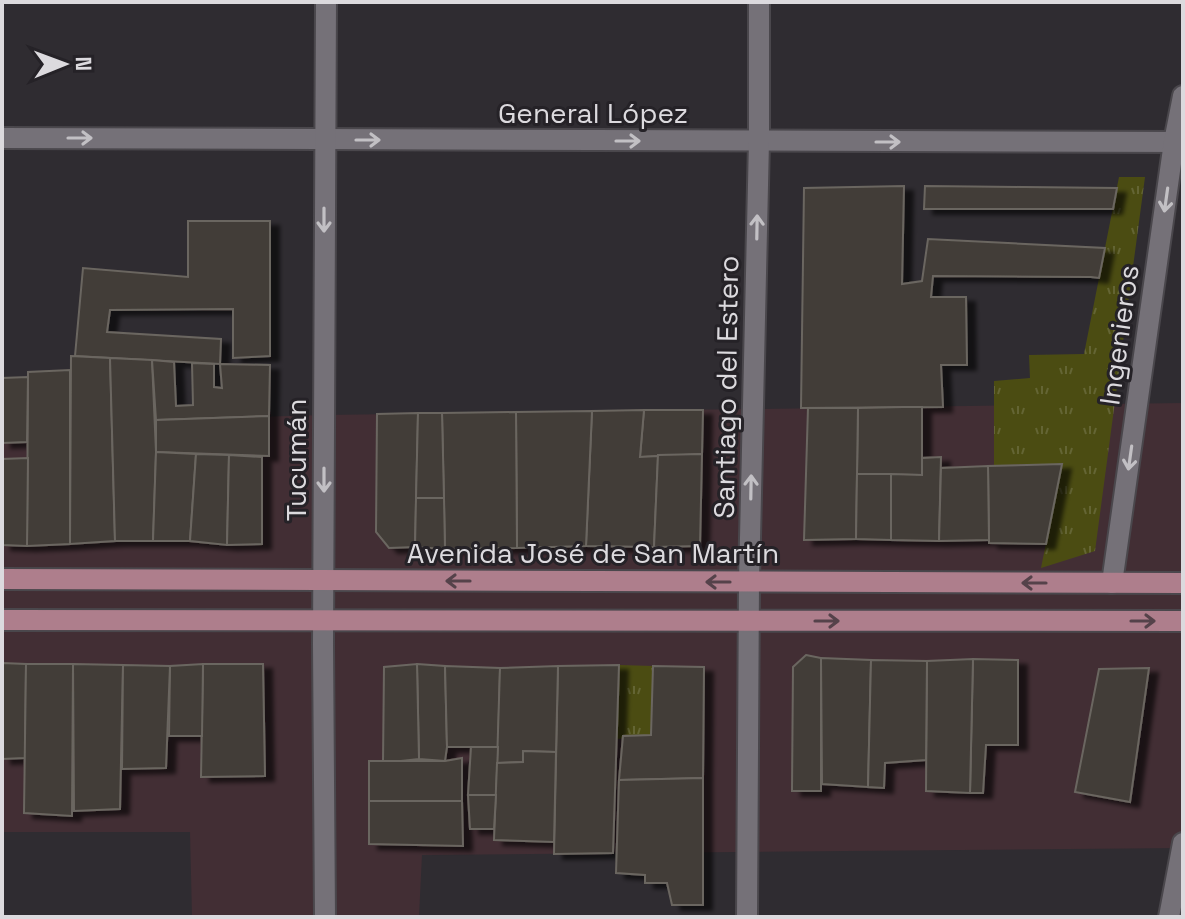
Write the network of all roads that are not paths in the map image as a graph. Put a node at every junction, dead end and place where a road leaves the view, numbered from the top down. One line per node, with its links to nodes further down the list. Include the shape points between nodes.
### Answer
1 (326, 2): 5 (street, Tucumán)
2 (759, 2): 6 (street, Santiago del Estero)
3 (1183, 96): 7 (street, Ingenieros)
4 (2, 138): 5 (street, General López, one-way to 5)
5 (325, 140): 6 (street, General López, one-way to 6); 9 (street, Tucumán, one-way to 9)
6 (759, 141): 7 (street, General López, one-way to 7); 10 (street, Santiago del Estero, one-way to 6)
7 (1179, 142): 11 (street, Ingenieros, one-way to 11)
8 (2, 579): 9 (main road, Avenida José de San Martín)
9 (324, 581): 10 (main road, Avenida José de San Martín, one-way to 9); 14 (street, Tucumán)
10 (749, 582): 11 (main road, Avenida José de San Martín, one-way to 10); 15 (street, Santiago del Estero)
11 (1112, 583): 12 (main road, Avenida José de San Martín)
12 (1183, 583)
13 (2, 620): 14 (main road)
14 (323, 621): 15 (main road); 18 (street, Tucumán)
15 (749, 621): 16 (main road, one-way to 16); 19 (street, Santiago del Estero)
16 (1183, 621)
17 (1183, 843): 20 (street)
18 (325, 917)
19 (747, 917)
20 (1169, 917)

